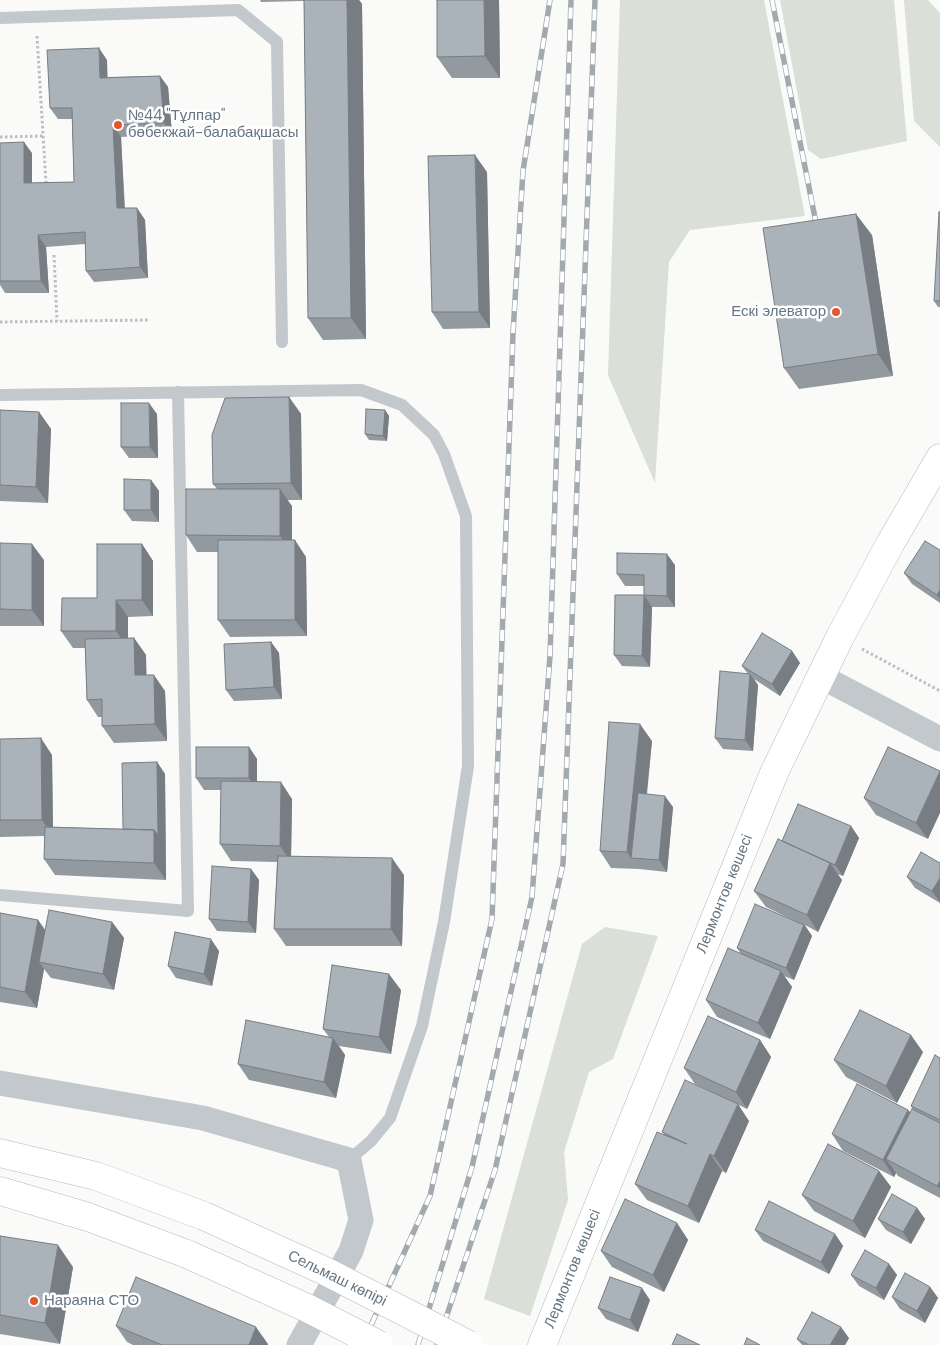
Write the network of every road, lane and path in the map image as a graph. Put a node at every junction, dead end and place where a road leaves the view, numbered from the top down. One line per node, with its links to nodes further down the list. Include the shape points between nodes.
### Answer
1 (238, 5): 2 (lane); 11 (lane, via 277,42)
2 (0, 18)
3 (37, 35): 4 (path)
4 (43, 136): 5 (path); 6 (path)
5 (0, 137)
6 (46, 184)
7 (54, 255): 10 (path)
8 (150, 320): 10 (path)
9 (0, 322): 10 (path)
10 (57, 322)
11 (282, 342)
12 (178, 392): 13 (lane); 19 (lane, via 188,911); 22 (lane, via 362,390 402,405 434,435 466,516 468,766 444,922 422,1026 390,1118)
13 (0, 395)
14 (940, 458): 15 (street, Лермонтов көшесі)
15 (840, 637): 16 (street, Лермонтов көшесі); 17 (path)
16 (822, 677): 18 (street); 27 (street, Лермонтов көшесі, via 774,773)
17 (940, 691)
18 (940, 739)
19 (0, 895)
20 (0, 1083): 22 (street, via 202,1118)
21 (0, 1153): 26 (street, Сельмаш көпірі, bridge, via 96,1176 204,1216 325,1271)
22 (349, 1160): 24 (street, via 361,1220 351,1251)
23 (0, 1192): 25 (street, bridge, via 88,1217 187,1254 307,1308)
24 (299, 1345)
25 (379, 1345)
26 (469, 1345)
27 (542, 1345)

